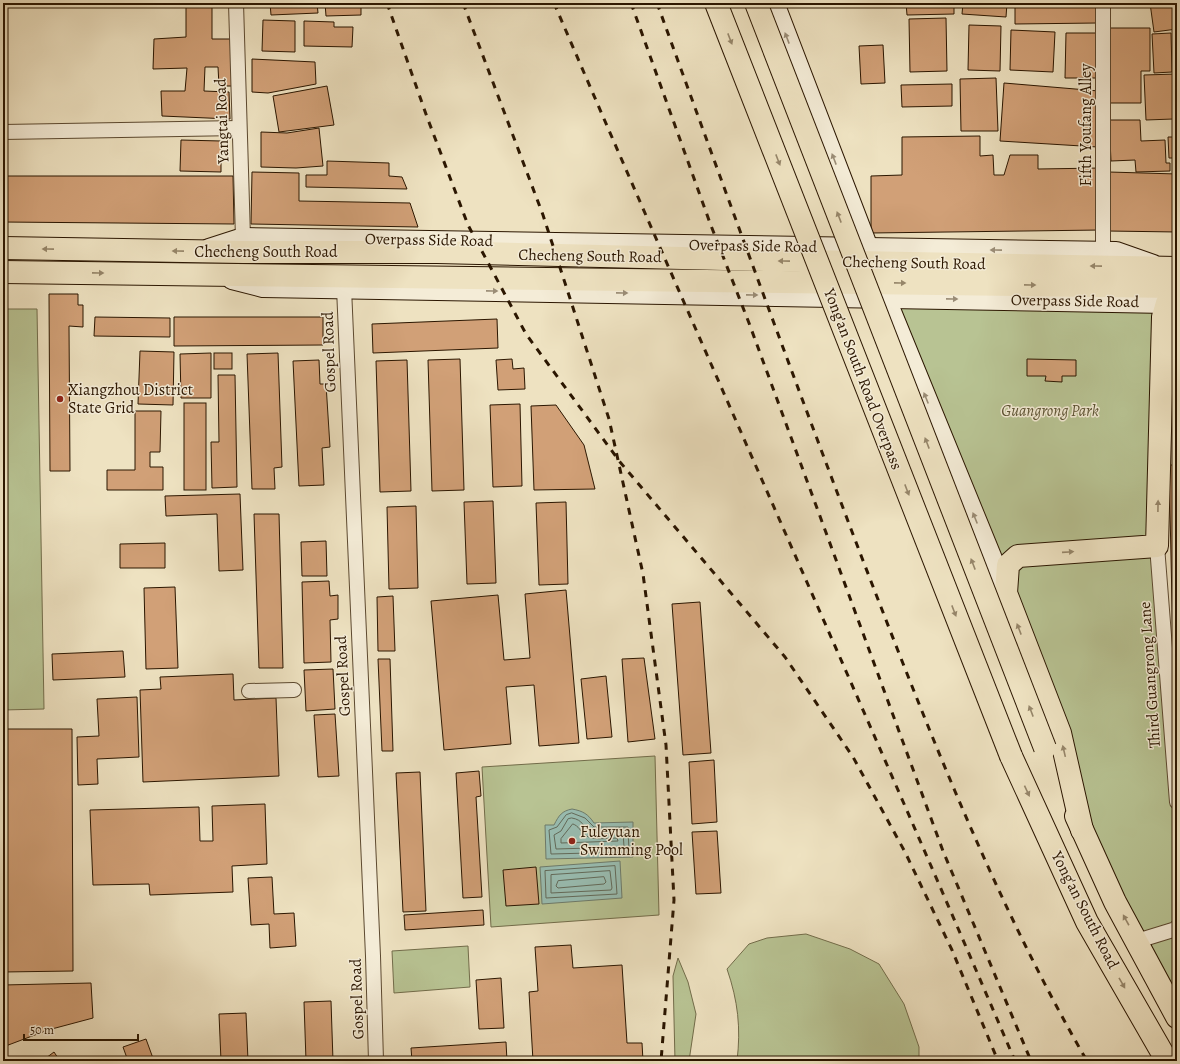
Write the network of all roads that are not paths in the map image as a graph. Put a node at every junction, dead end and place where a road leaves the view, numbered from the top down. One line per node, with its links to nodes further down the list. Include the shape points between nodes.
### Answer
1 (236, 3): 6 (street, Yangtai Road)
2 (716, 3): 23 (main road, Yong'an South Road Overpass, one-way to 23, bridge)
3 (756, 3): 25 (main road, Yong'an South Road, one-way to 3, bridge, via 1045,748)
4 (774, 3): 11 (street, one-way to 4)
5 (1104, 3): 9 (street, Fifth Youfang Alley)
6 (239, 128): 7 (street); 8 (street, Yangtai Road)
7 (3, 132)
8 (242, 238): 11 (street, Overpass Side Road); 12 (street, Overpass Side Road)
9 (1103, 247)
10 (3, 248): 12 (main road, Checheng South Road, one-way to 10)
11 (868, 248): 13 (street, Overpass Side Road, one-way to 11, via 1116,252)
12 (202, 252): 13 (main road, Checheng South Road, one-way to 12, via 437,252)
13 (1168, 267)
14 (3, 272): 15 (main road, Checheng South Road, one-way to 15)
15 (217, 274): 16 (street, Overpass Side Road, via 263,287); 17 (main road, Checheng South Road, one-way to 17)
16 (344, 288): 18 (street, Overpass Side Road, one-way to 18); 29 (street, Gospel Road)
17 (1174, 295): 18 (street, Overpass Side Road, one-way to 17); 19 (main road, one-way to 17, via 1163,317)
18 (885, 297): 20 (street, one-way to 18)
19 (1157, 546): 20 (main road, one-way to 19, via 1008,565 1018,556); 24 (street, Third Guangrong Lane)
20 (1006, 593): 25 (main road, one-way to 20, via 1060,733)
21 (294, 690): 22 (street)
22 (249, 691)
23 (1011, 756): 30 (main road, Yong'an South Road, one-way to 30, via 1087,922)
24 (1177, 802)
25 (1082, 830): 27 (main road, Yong'an South Road, one-way to 25, via 1115,902)
26 (1177, 927): 27 (street)
27 (1137, 941): 28 (main road, Yong'an South Road)
28 (1177, 1016)
29 (376, 1061)
30 (1167, 1061)

